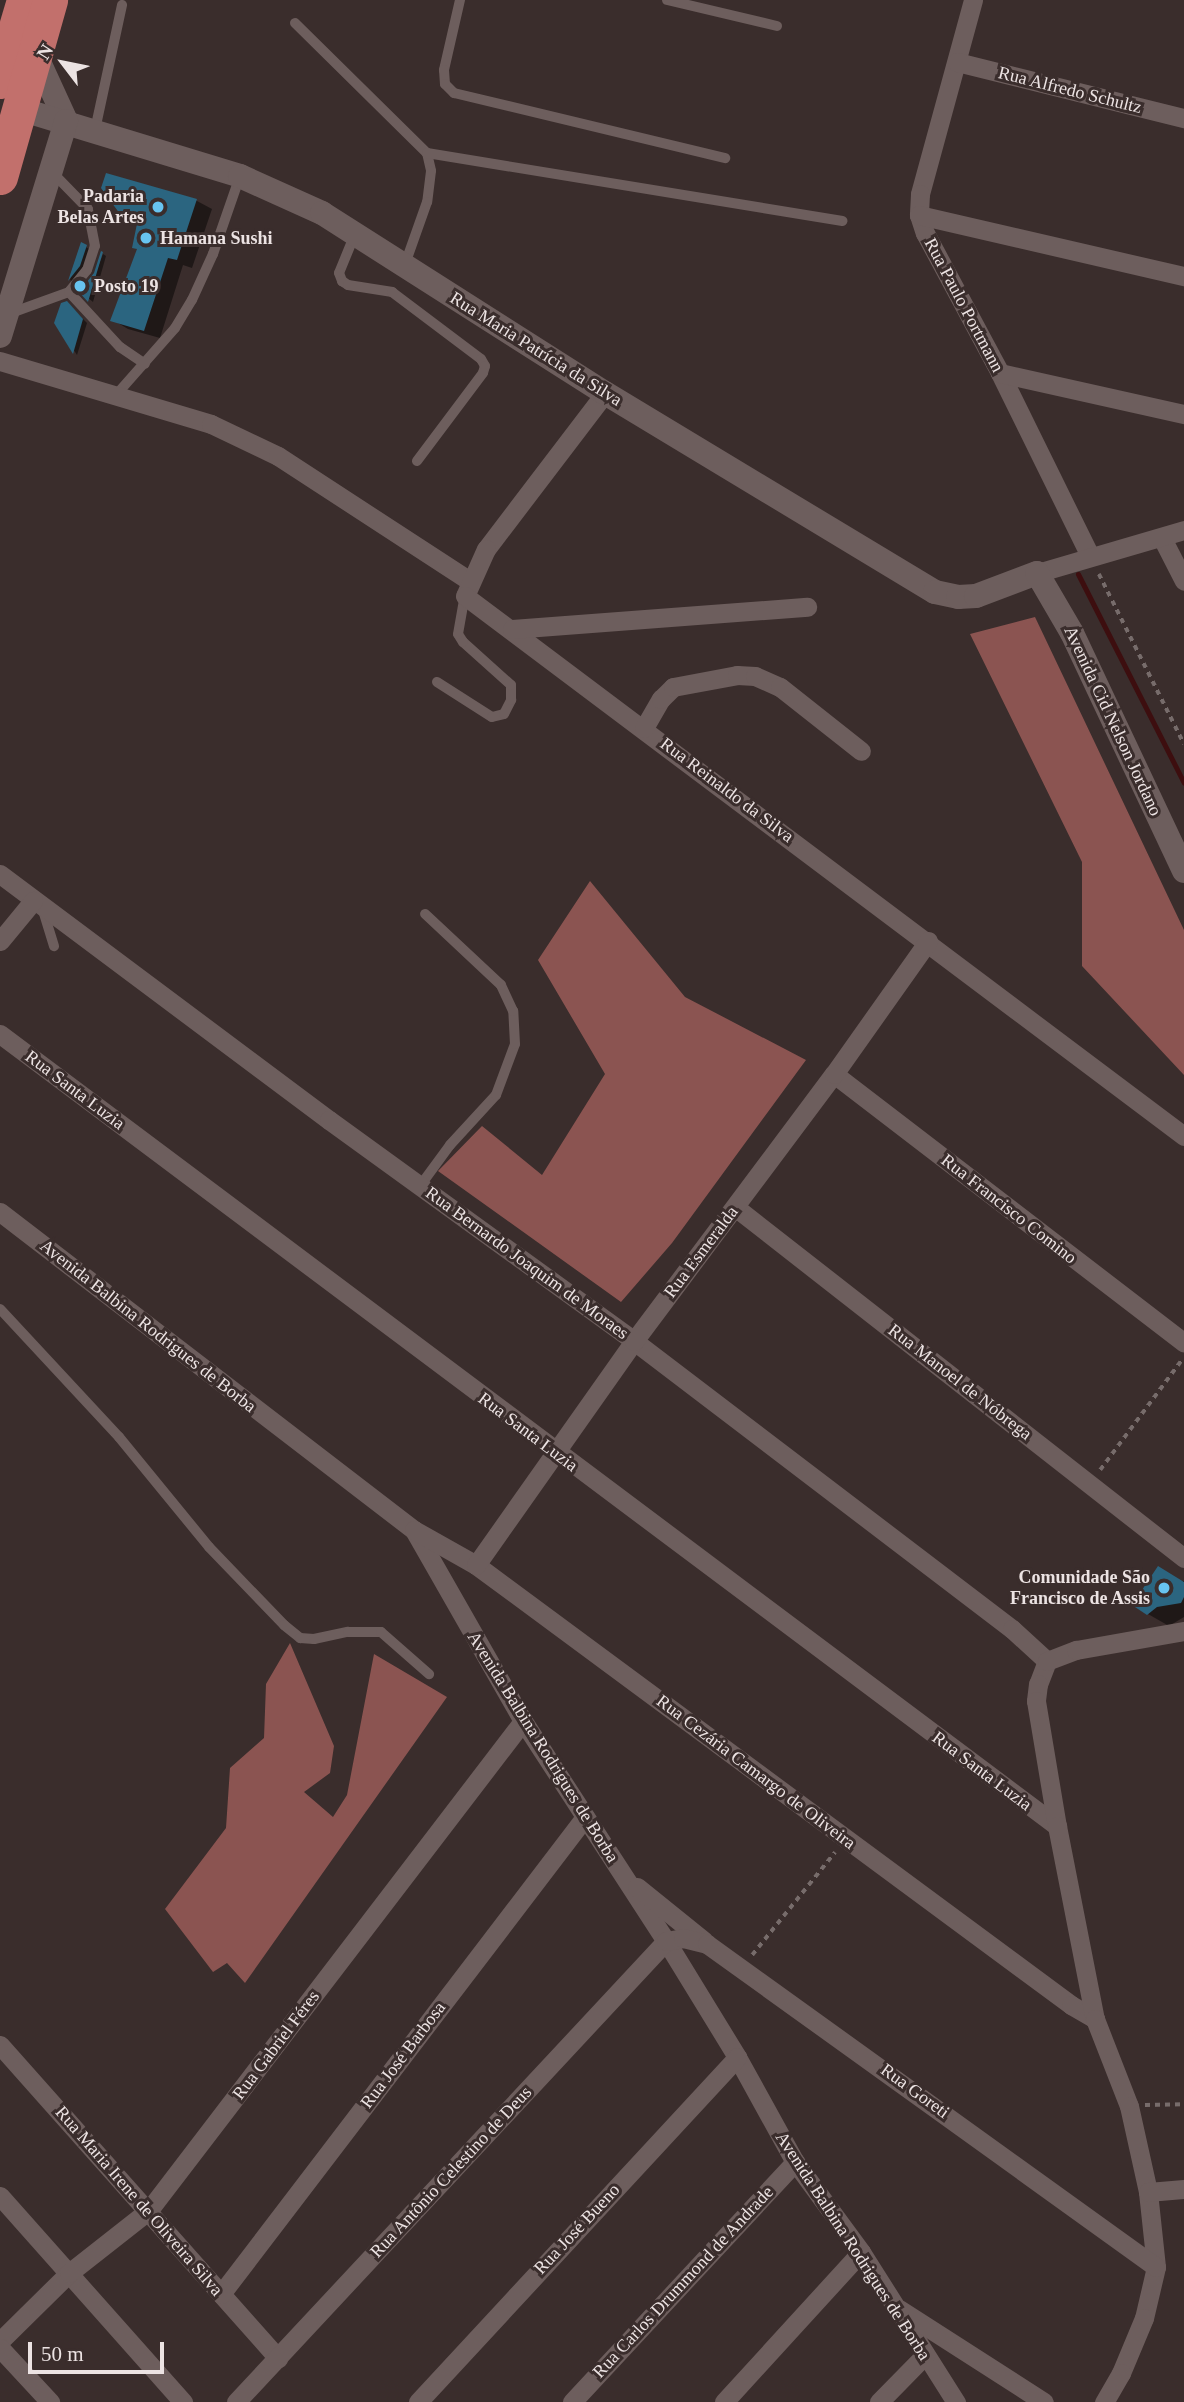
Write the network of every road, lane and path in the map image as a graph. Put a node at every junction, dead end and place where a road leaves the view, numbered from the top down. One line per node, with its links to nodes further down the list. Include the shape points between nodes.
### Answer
1 (24, 0): 11 (highway)
2 (50, 0): 9 (highway)
3 (460, 0): 16 (lane, via 444,70 445,84 454,93)
4 (667, 0): 8 (lane)
5 (973, 0): 10 (street, Rua Paulo Portmann)
6 (122, 5): 14 (lane)
7 (295, 23): 15 (lane)
8 (777, 26)
9 (34, 51): 11 (highway); 13 (street)
10 (957, 62): 12 (street, Rua Alfredo Schultz); 20 (street, Rua Paulo Portmann, via 920,194)
11 (7, 91): 13 (street, Rua Maria Patrícia da Silva); 19 (highway)
12 (1184, 118)
13 (66, 121): 14 (street, Rua Maria Patrícia da Silva); 17 (street)
14 (95, 130): 18 (street, Rua Maria Patrícia da Silva)
15 (427, 153): 21 (lane); 23 (lane, via 431,171 427,202)
16 (725, 158)
17 (51, 171): 25 (lane, via 88,208 95,246 87,270); 26 (street)
18 (240, 176): 22 (street, Rua Maria Patrícia da Silva, via 322,213); 28 (lane, via 192,300 176,328)
19 (0, 177)
20 (919, 215): 24 (street); 29 (street, Rua Paulo Portmann)
21 (842, 221)
22 (355, 234): 23 (street, Rua Maria Patrícia da Silva); 33 (lane, via 339,273 342,281 392,292 485,366)
23 (404, 265): 30 (street, Rua Maria Patrícia da Silva)
24 (1184, 276)
25 (69, 292): 26 (lane); 28 (lane, via 120,347)
26 (4, 325)
27 (0, 362): 31 (street, Rua Reinaldo da Silva)
28 (145, 364): 31 (lane)
29 (1000, 373): 32 (street); 36 (street, Rua Paulo Portmann)
30 (605, 393): 37 (street, Rua Maria Patrícia da Silva, via 935,592 976,596); 39 (street, via 486,549)
31 (116, 395): 39 (street, Rua Reinaldo da Silva, via 211,424 278,456)
32 (1184, 414)
33 (417, 461)
34 (1184, 530): 35 (street)
35 (1162, 538): 36 (street); 38 (street)
36 (1090, 556): 37 (street); 44 (path)
37 (1037, 573): 46 (street, Avenida Cid Nelson Jordano, via 1072,633)
38 (1184, 581)
39 (468, 588): 41 (street, Rua Reinaldo da Silva); 42 (lane, via 458,634 511,685 511,700 504,714 492,716)
40 (807, 607): 41 (street)
41 (512, 629): 43 (street, Rua Reinaldo da Silva)
42 (437, 682)
43 (644, 728): 45 (street, via 673,687 755,676 780,687); 51 (street, Rua Reinaldo da Silva)
44 (1184, 744)
45 (860, 751)
46 (1184, 871)
47 (0, 874): 48 (street, Rua Bernardo Joaquim de Moraes)
48 (37, 904): 50 (street); 52 (lane); 56 (street, Rua Bernardo Joaquim de Moraes)
49 (425, 914): 56 (lane, via 501,985 513,1012 515,1044 496,1095)
50 (0, 941)
51 (928, 942): 54 (street, Rua Esmeralda); 55 (street, Rua Reinaldo da Silva)
52 (54, 946)
53 (0, 1034): 63 (street, Rua Santa Luzia)
54 (834, 1074): 57 (street, Rua Esmeralda); 61 (street, Rua Francisco Comino)
55 (1184, 1136)
56 (419, 1185): 60 (street, Rua Bernardo Joaquim de Moraes)
57 (735, 1207): 60 (street, Rua Esmeralda); 64 (street, Rua Manoel de Nóbrega)
58 (0, 1212): 65 (street, Avenida Balbina Rodrigues de Borba)
59 (0, 1309): 70 (lane, via 119,1437 209,1547 284,1625 300,1638 381,1632)
60 (634, 1341): 63 (street, Rua Esmeralda); 69 (street, Rua Bernardo Joaquim de Moraes, via 1012,1629)
61 (1184, 1343)
62 (1184, 1356): 64 (path)
63 (555, 1452): 67 (street, Rua Esmeralda); 73 (street, Rua Santa Luzia)
64 (1090, 1483): 66 (street, Rua Manoel de Nóbrega)
65 (414, 1530): 67 (street, Rua Cezária Camargo de Oliveira); 71 (street, Avenida Balbina Rodrigues de Borba)
66 (1184, 1558)
67 (476, 1565): 74 (street, Rua Cezária Camargo de Oliveira)
68 (1184, 1631): 69 (street, via 1076,1650)
69 (1047, 1661): 73 (street, via 1036,1700)
70 (429, 1674)
71 (523, 1721): 72 (street, Avenida Balbina Rodrigues de Borba); 88 (street, Rua Gabriel Féres)
72 (586, 1817): 75 (street, Avenida Balbina Rodrigues de Borba); 92 (street, Rua José Barbosa)
73 (1057, 1826): 79 (street)
74 (845, 1839): 78 (path); 79 (street, Rua Cezária Camargo de Oliveira)
75 (624, 1877): 76 (street, Avenida Balbina Rodrigues de Borba); 77 (street)
76 (666, 1941): 77 (street, Rua Goreti, via 683,1938); 81 (street, Avenida Balbina Rodrigues de Borba); 97 (street, Rua Antônio Celestino de Deus)
77 (707, 1944): 78 (street, Rua Goreti)
78 (742, 1968): 90 (street, Rua Goreti)
79 (1095, 2019): 83 (street)
80 (0, 2045): 88 (street, Rua Maria Irene de Oliveira Silva)
81 (737, 2057): 84 (street, Avenida Balbina Rodrigues de Borba); 101 (street, Rua José Bueno)
82 (1184, 2104): 83 (path)
83 (1129, 2106): 86 (street)
84 (795, 2162): 89 (street, Avenida Balbina Rodrigues de Borba); 102 (street, Rua Carlos Drummond de Andrade)
85 (1184, 2189): 86 (street)
86 (1148, 2192): 90 (street)
87 (0, 2196): 91 (street)
88 (149, 2210): 91 (street, Rua Gabriel Féres); 92 (street, Rua Maria Irene de Oliveira Silva)
89 (861, 2252): 93 (street, Avenida Balbina Rodrigues de Borba); 103 (street)
90 (1156, 2267): 107 (street, via 1144,2318)
91 (69, 2273): 94 (street, Rua Gabriel Féres); 99 (street)
92 (221, 2294): 97 (street, Rua Maria Irene de Oliveira Silva)
93 (896, 2306): 96 (street, Avenida Balbina Rodrigues de Borba); 106 (street)
94 (0, 2341)
95 (0, 2348): 98 (street)
96 (925, 2355): 104 (street); 105 (street, Avenida Balbina Rodrigues de Borba)
97 (278, 2358): 100 (street, Rua Antônio Celestino de Deus)
98 (50, 2402)
99 (183, 2402)
100 (236, 2402)
101 (418, 2402)
102 (572, 2402)
103 (724, 2402)
104 (879, 2402)
105 (956, 2402)
106 (1044, 2402)
107 (1104, 2402)

